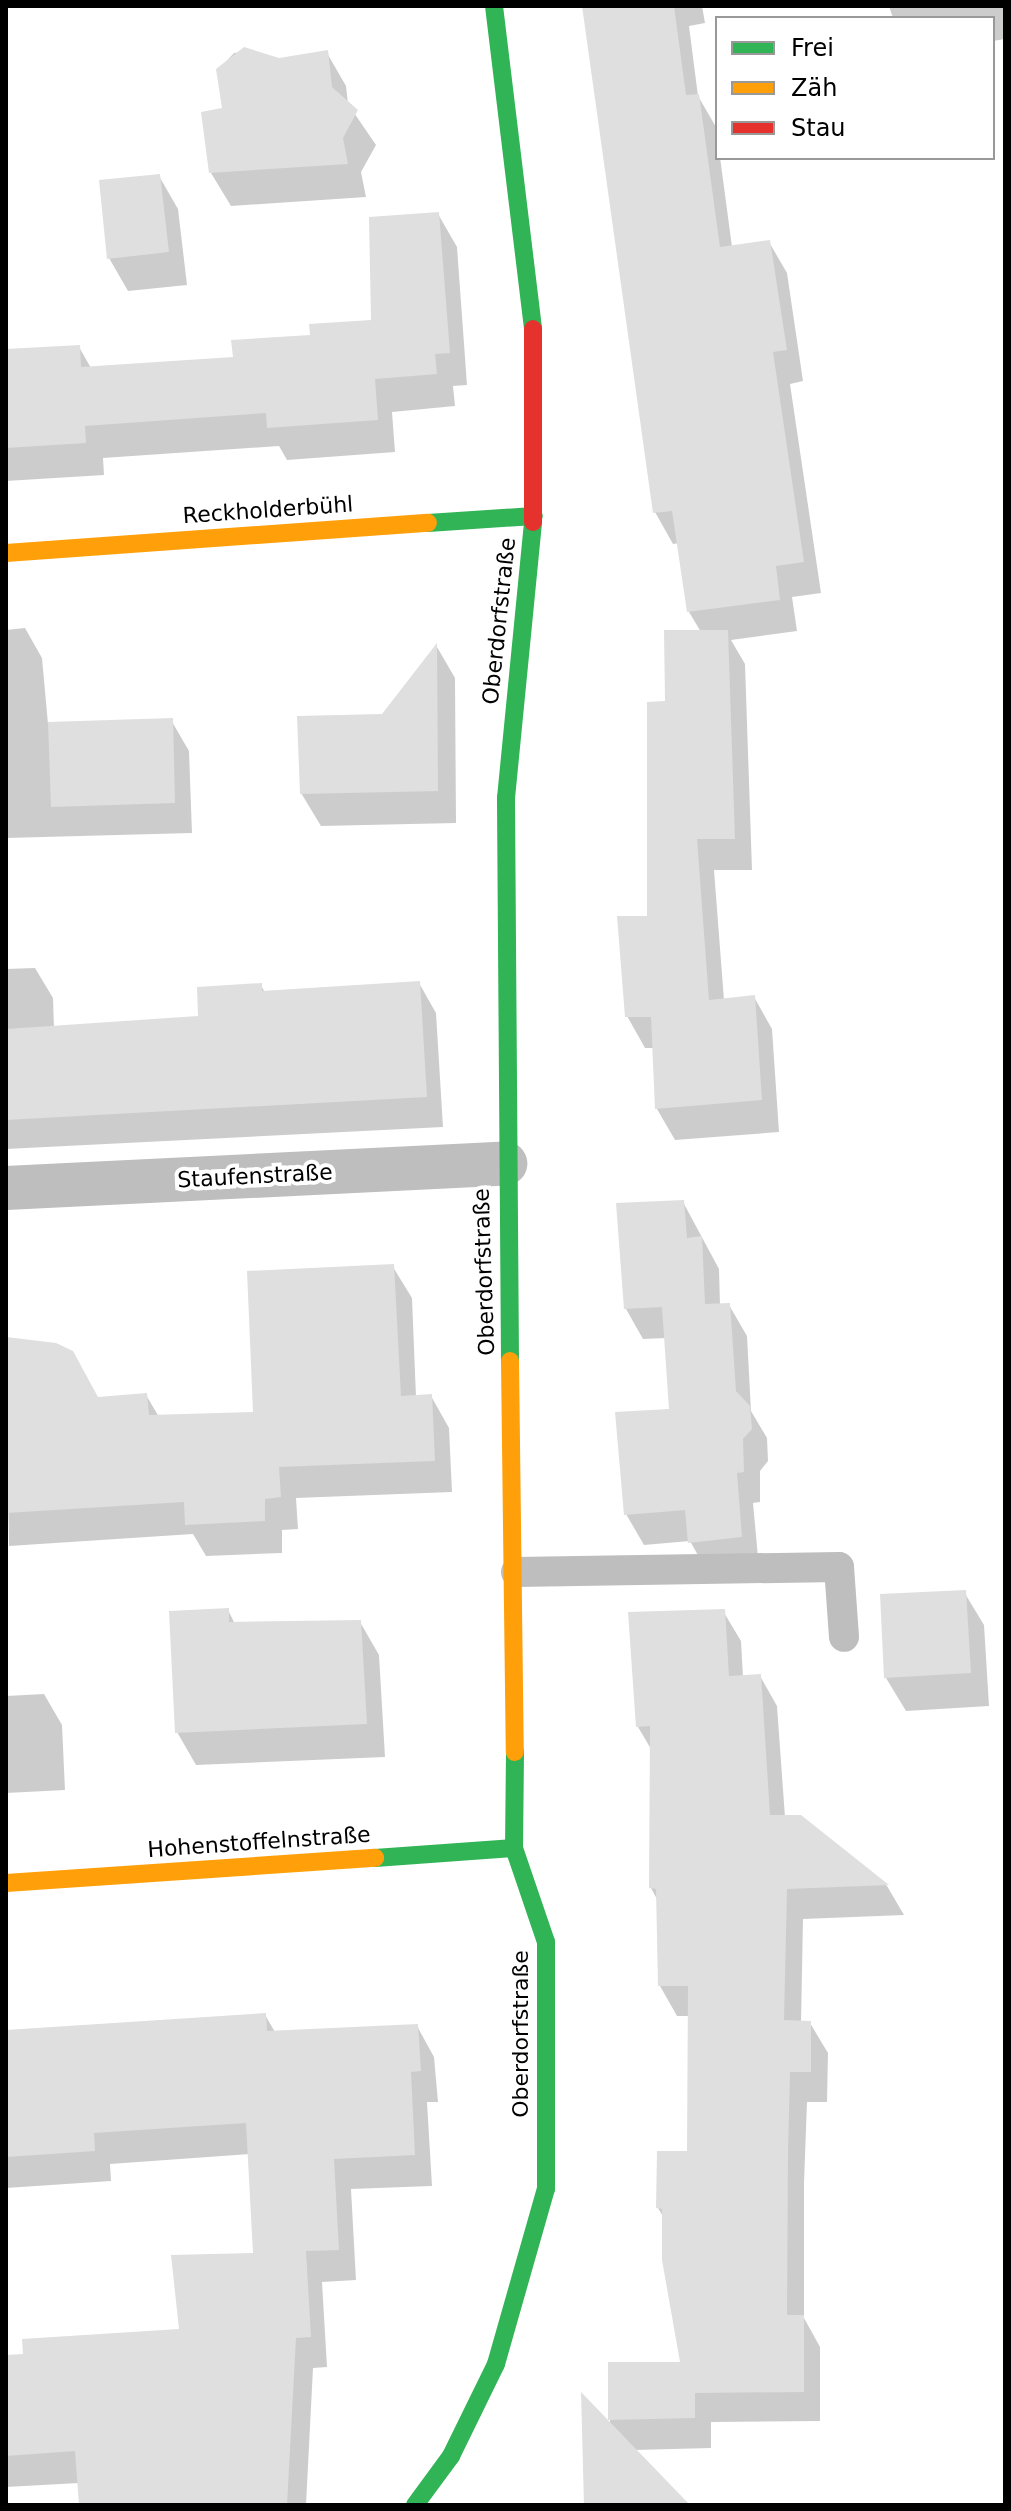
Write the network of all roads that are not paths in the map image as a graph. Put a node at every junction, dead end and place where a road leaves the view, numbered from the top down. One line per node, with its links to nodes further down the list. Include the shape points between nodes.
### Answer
1 (494, 6): 2 (street, Oberdorfstraße, via 533,329)
2 (534, 516): 3 (street, Reckholderbühl); 4 (street, Oberdorfstraße, via 506,798)
3 (6, 553)
4 (505, 1164): 5 (street, Staufenstraße); 6 (street, Oberdorfstraße)
5 (6, 1188)
6 (516, 1572): 7 (lane, via 839,1567); 8 (street, Oberdorfstraße)
7 (844, 1637)
8 (514, 1848): 9 (street, Hohenstoffelnstraße); 10 (street, Oberdorfstraße, via 546,1942 546,2189 496,2364 451,2456)
9 (6, 1883)
10 (415, 2505)

